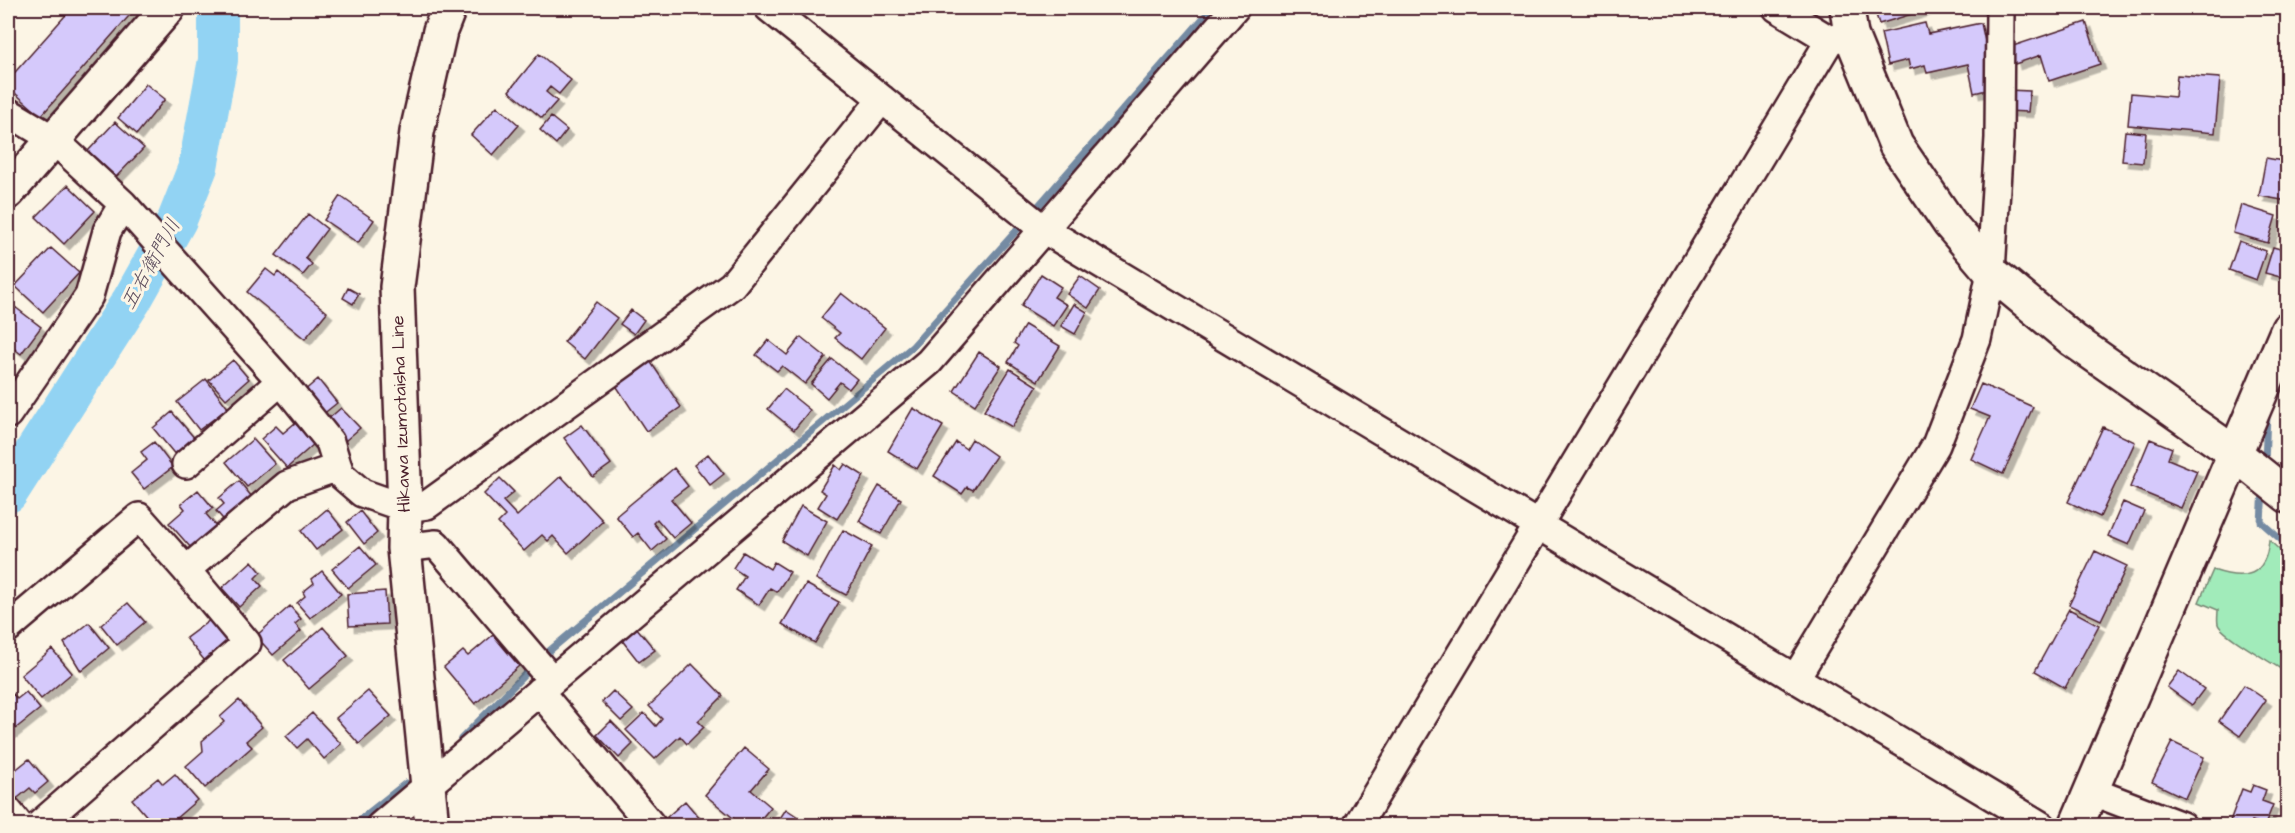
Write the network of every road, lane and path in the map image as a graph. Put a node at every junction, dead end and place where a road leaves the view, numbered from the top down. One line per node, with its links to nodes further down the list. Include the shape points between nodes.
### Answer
1 (168, 8): 10 (street)
2 (449, 8): 22 (street, Hikawa Izumotaisha Line, via 417,132 397,287)
3 (1235, 8): 13 (street)
4 (1777, 8): 7 (street)
5 (2000, 8): 14 (street, via 1999,138)
6 (783, 12): 8 (street)
7 (1842, 27): 14 (street, via 1896,145 1950,224); 23 (street)
8 (882, 99): 13 (street); 22 (street, via 732,285 427,505)
9 (8, 112): 10 (street)
10 (53, 139): 11 (street); 12 (street)
11 (8, 192)
12 (123, 204): 16 (street); 17 (street, via 107,231 89,296)
13 (1043, 230): 23 (street); 28 (street, via 929,362)
14 (1991, 272): 18 (street, via 2073,340); 27 (street, via 1977,339 1936,445)
15 (2288, 330): 18 (street)
16 (281, 381): 19 (street); 20 (street, via 330,442)
17 (8, 414)
18 (2233, 452): 21 (street); 30 (street)
19 (186, 464)
20 (338, 467): 22 (street, via 340,474 362,494); 25 (street, via 287,485)
21 (2288, 496)
22 (405, 508): 24 (street, Hikawa Izumotaisha Line)
23 (1538, 526): 27 (street); 37 (street)
24 (404, 548): 28 (street, via 436,544); 29 (street, Hikawa Izumotaisha Line)
25 (186, 570): 26 (street, via 139,517); 33 (street, via 247,643)
26 (8, 628)
27 (1795, 679): 38 (street)
28 (545, 686): 29 (street); 36 (street)
29 (429, 784): 34 (street); 35 (street, Hikawa Izumotaisha Line)
30 (2091, 791): 39 (street); 40 (street)
31 (8, 811): 32 (street)
32 (20, 825)
33 (38, 825)
34 (380, 825)
35 (432, 825)
36 (652, 825)
37 (1357, 825)
38 (2042, 825)
39 (2076, 825)
40 (2182, 825)

